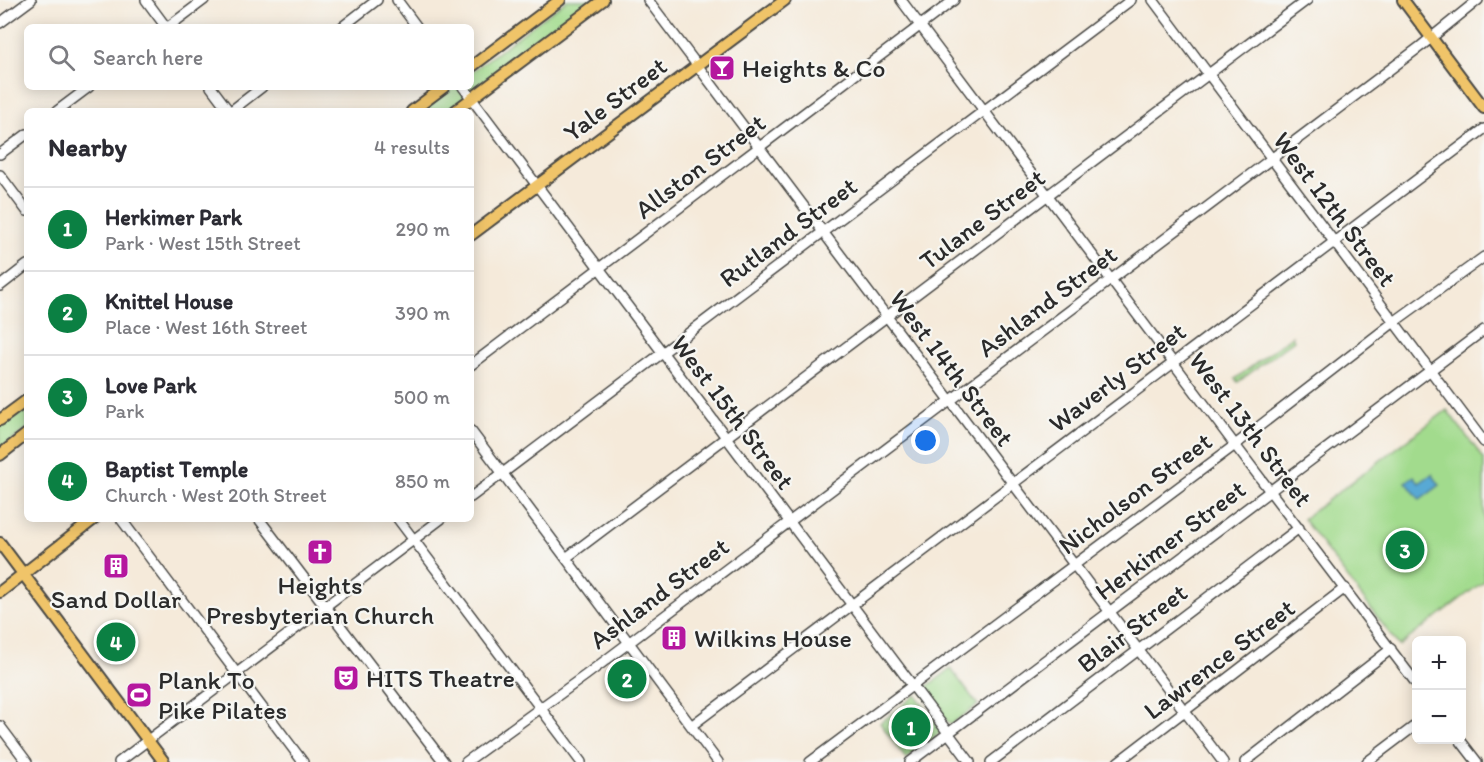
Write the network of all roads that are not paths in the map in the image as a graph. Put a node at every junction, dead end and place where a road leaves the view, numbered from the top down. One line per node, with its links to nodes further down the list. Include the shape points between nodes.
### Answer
1 (31, 0): 17 (street)
2 (146, 0): 18 (street)
3 (204, 0): 19 (street)
4 (377, 0): 20 (street)
5 (397, 0): 21 (street)
6 (560, 0): 24 (main road)
7 (603, 0): 32 (main road)
8 (648, 0): 25 (street, West 14th Street)
9 (785, 0): 25 (main road, Yale Street)
10 (901, 0): 22 (street, West 13th Street)
11 (954, 0): 22 (street, Allston Street)
12 (1131, 0): 39 (street, Rutland Street)
13 (1153, 0): 26 (street, West 12th Street)
14 (1307, 0): 26 (street, Tulane Street)
15 (1403, 0): 23 (main road)
16 (1478, 0): 23 (street, Ashland Street)
17 (0, 23)
18 (165, 24)
19 (171, 24)
20 (346, 24)
21 (415, 24)
22 (921, 27): 39 (street, West 13th Street); 42 (street, Allston Street)
23 (1431, 38): 38 (main road); 44 (street, Ashland Street)
24 (474, 65)
25 (697, 66): 42 (street, West 14th Street); 46 (main road, Yale Street)
26 (1208, 74): 44 (street, West 12th Street); 47 (street, Tulane Street)
27 (85, 90): 33 (street)
28 (213, 90): 34 (street)
29 (258, 90): 35 (street)
30 (440, 90): 36 (main road)
31 (465, 90): 32 (street, West 15th Street)
32 (471, 99): 37 (main road); 46 (street, West 15th Street)
33 (61, 108)
34 (228, 108)
35 (234, 108)
36 (416, 108)
37 (459, 108)
38 (1484, 108)
39 (984, 111): 47 (street, West 13th Street); 49 (street, Rutland Street)
40 (1484, 129): 51 (street, Waverly Street)
41 (24, 136): 43 (street)
42 (759, 149): 49 (street, West 14th Street); 54 (street, Allston Street)
43 (0, 154)
44 (1271, 158): 51 (street, West 12th Street); 55 (street, Ashland Street)
45 (0, 175): 48 (street)
46 (538, 185): 50 (main road, Yale Street); 54 (street, West 15th Street)
47 (1047, 196): 55 (street, West 13th Street); 57 (street, Tulane Street)
48 (24, 207)
49 (822, 232): 57 (street, West 14th Street); 60 (street, Rutland Street)
50 (474, 233)
51 (1333, 241): 58 (street, West 12th Street); 61 (street, Waverly Street)
52 (1484, 257): 58 (street, Nicholson Street)
53 (24, 267): 56 (street)
54 (599, 269): 60 (street, West 15th Street); 62 (street, Allston Street)
55 (1110, 280): 61 (street, West 13th Street); 64 (street, Ashland Street)
56 (0, 286)
57 (887, 318): 64 (street, West 14th Street); 70 (street, Tulane Street)
58 (1394, 322): 63 (street, West 12th Street); 71 (street, Nicholson Street)
59 (1484, 330): 63 (street, Herkimer Street)
60 (662, 353): 70 (street, West 15th Street); 73 (street, Rutland Street)
61 (1173, 361): 71 (street, West 13th Street); 74 (street, Waverly Street)
62 (474, 363)
63 (1430, 370): 68 (street, West 12th Street); 75 (street, Herkimer Street)
64 (950, 400): 74 (street, West 14th Street); 77 (street, Ashland Street)
65 (24, 402): 66 (main road)
66 (0, 420)
67 (474, 435): 73 (street)
68 (1482, 435)
69 (24, 437): 72 (main road)
70 (726, 437): 77 (street, West 15th Street); 86 (street, Tulane Street)
71 (1235, 445): 75 (street, West 13th Street); 87 (street, Nicholson Street)
72 (0, 455)
73 (502, 473): 76 (street, Rutland Street); 86 (street)
74 (1012, 483): 87 (street, West 14th Street); 91 (street, Waverly Street)
75 (1271, 491): 83 (street, West 13th Street); 93 (street, Herkimer Street)
76 (474, 495)
77 (790, 521): 91 (street, West 15th Street); 94 (street, Ashland Street)
78 (90, 522): 88 (main road)
79 (123, 522): 97 (street)
80 (261, 522): 92 (street)
81 (400, 522): 84 (street)
82 (437, 522): 84 (street)
83 (1299, 528): 89 (street, West 13th Street); 96 (street, Blair Street)
84 (414, 540): 92 (street); 100 (street)
85 (0, 543): 88 (main road)
86 (566, 558): 94 (street)
87 (1074, 564): 93 (street, West 14th Street); 99 (street, Nicholson Street)
88 (23, 574): 90 (main road); 106 (main road)
89 (1345, 588): 95 (street, West 13th Street); 101 (street, Lawrence Street)
90 (0, 592)
91 (852, 604): 99 (street, West 15th Street); 103 (street, Waverly Street)
92 (325, 607): 97 (street); 112 (street)
93 (1109, 611): 96 (street, West 14th Street); 105 (street, Herkimer Street)
94 (628, 642): 100 (street, Ashland Street); 103 (street)
95 (1391, 649): 98 (street, West 13th Street); 122 (street)
96 (1139, 650): 101 (street, West 14th Street); 119 (street, Blair Street)
97 (237, 673): 106 (street); 111 (street)
98 (1412, 678)
99 (912, 684): 105 (street, West 15th Street); 116 (street, Nicholson Street)
100 (540, 708): 113 (street, Ashland Street); 114 (street)
101 (1185, 712): 120 (street, Lawrence Street); 121 (street, West 14th Street)
102 (0, 726): 108 (street)
103 (691, 726): 115 (street)
104 (1412, 728): 123 (street)
105 (948, 733): 117 (street, Herkimer Street); 118 (street, West 15th Street)
106 (147, 740): 109 (street); 110 (main road)
107 (1463, 744): 124 (street)
108 (27, 762)
109 (119, 762)
110 (164, 762)
111 (303, 762)
112 (444, 762)
113 (466, 762)
114 (581, 762)
115 (718, 762)
116 (810, 762)
117 (910, 762)
118 (970, 762)
119 (991, 762)
120 (1118, 762)
121 (1223, 762)
122 (1245, 762)
123 (1368, 762)
124 (1477, 762)

